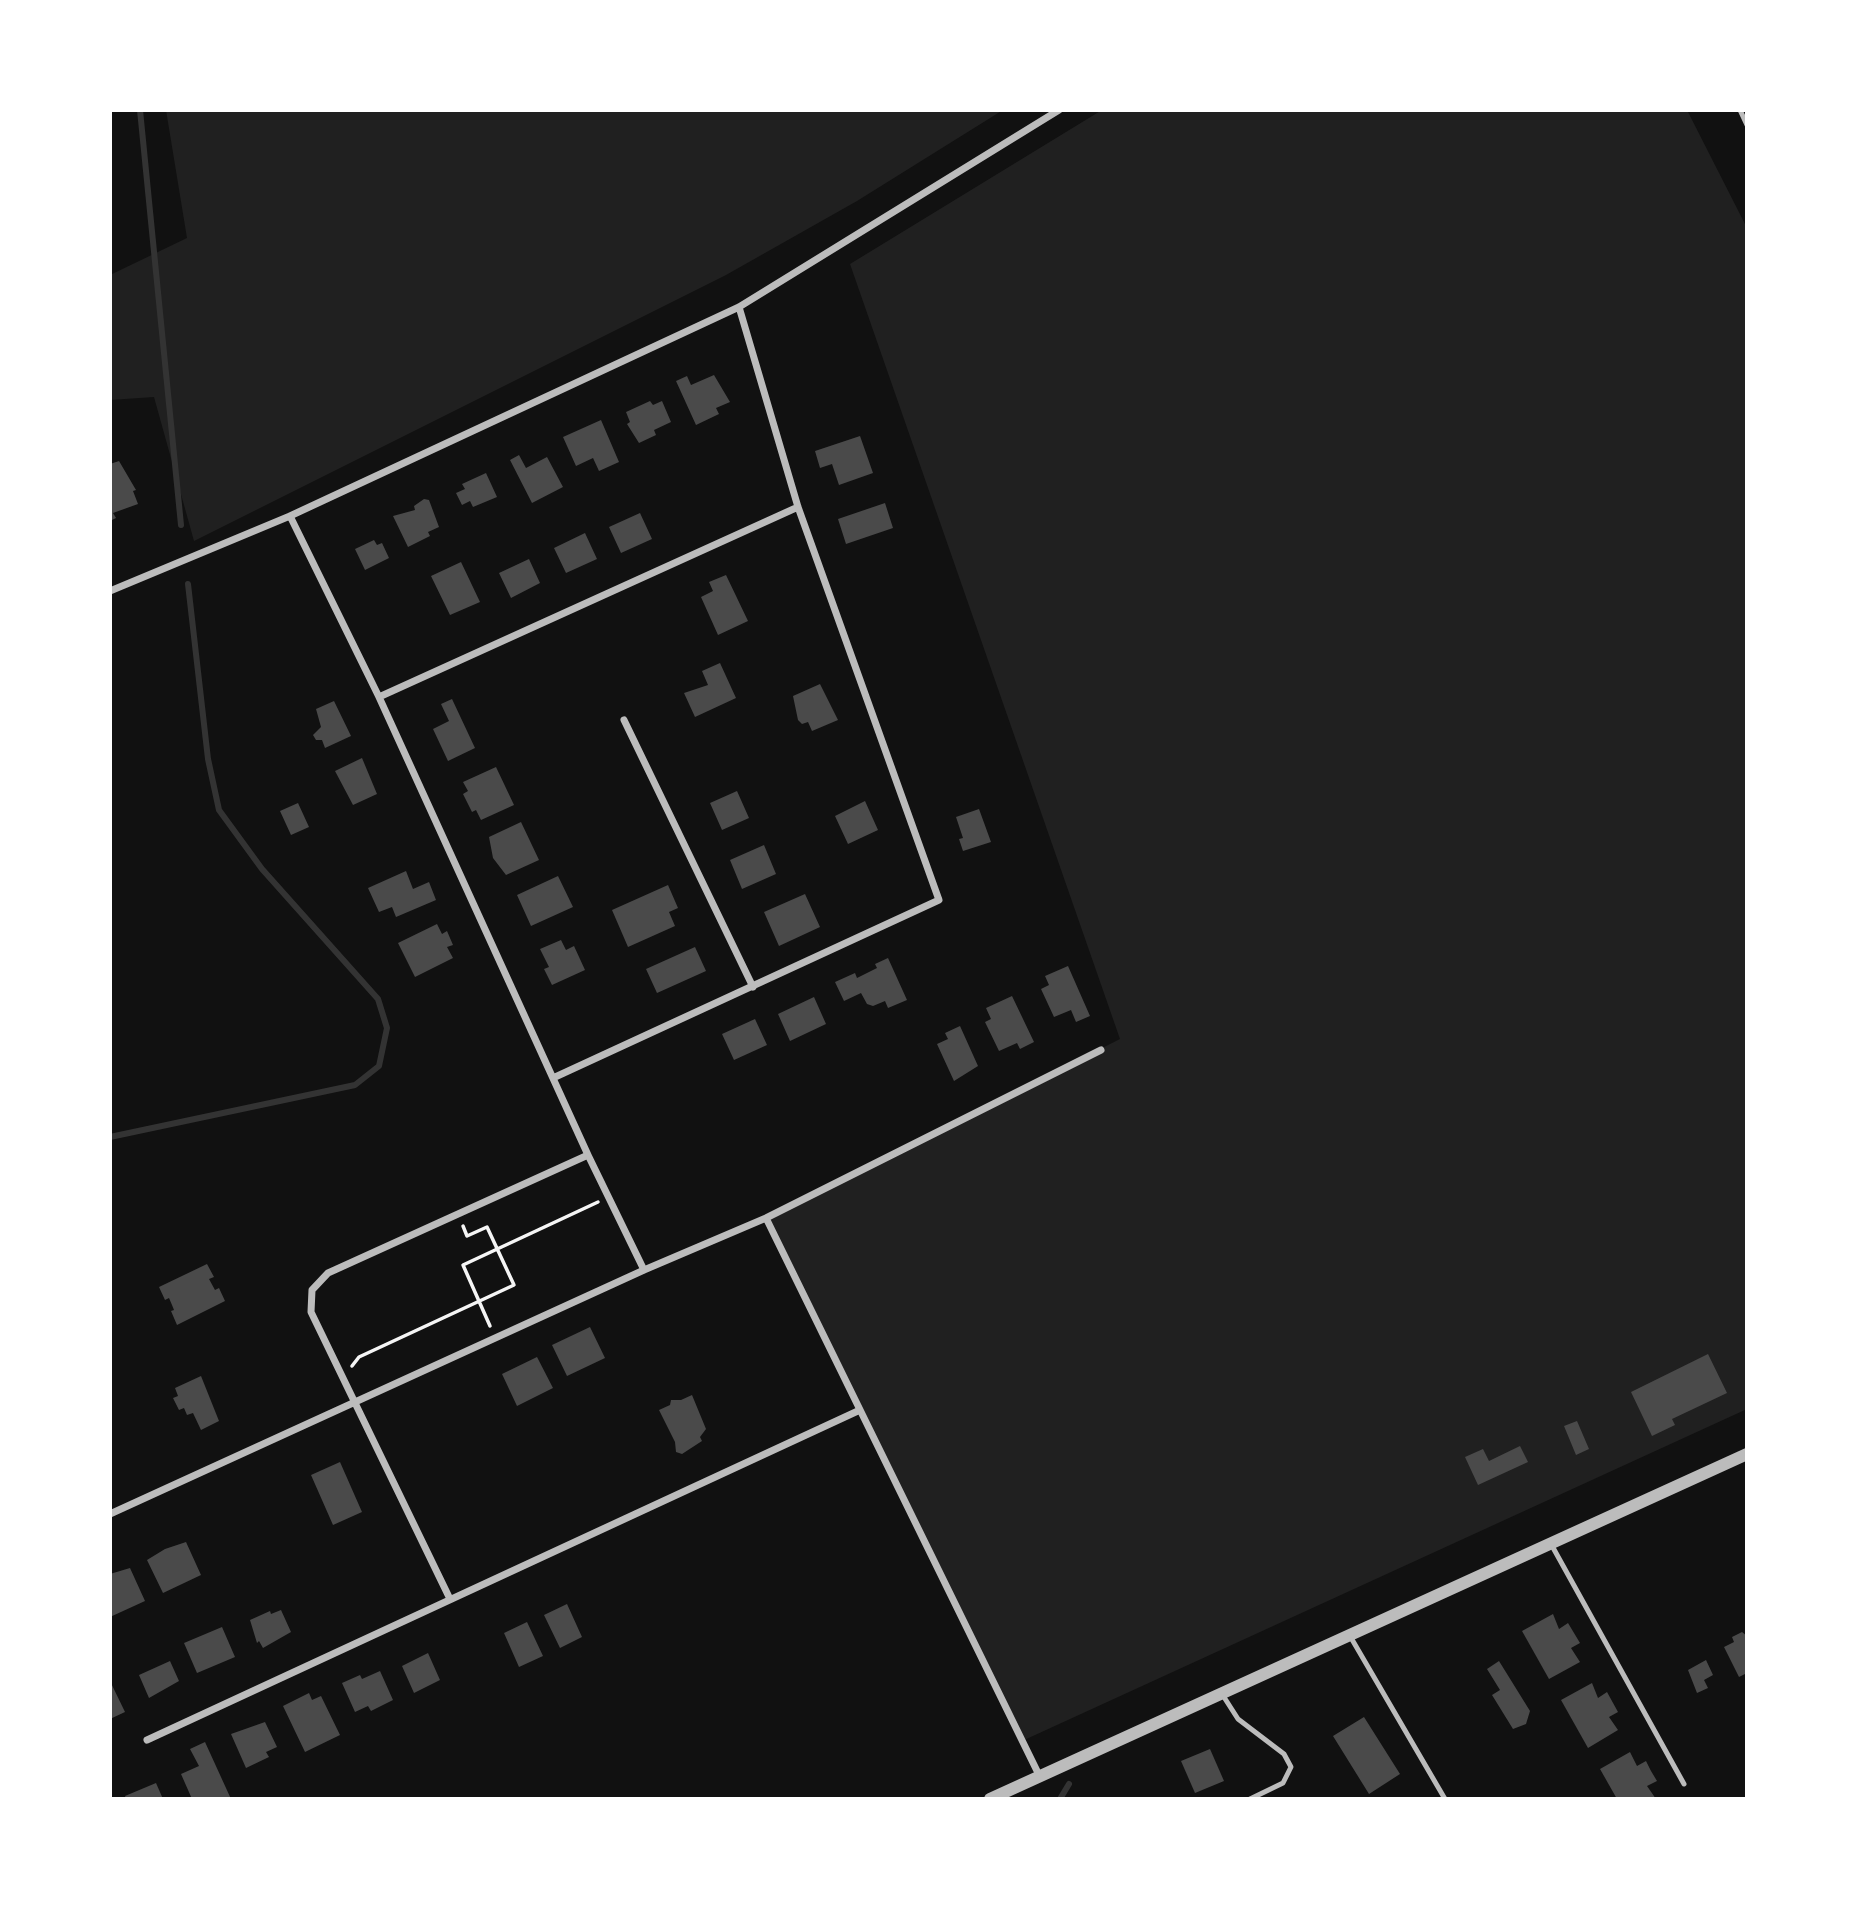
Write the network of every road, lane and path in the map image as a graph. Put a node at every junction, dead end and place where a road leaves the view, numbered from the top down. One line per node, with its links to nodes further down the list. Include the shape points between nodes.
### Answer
1 (1059, 110): 4 (street)
2 (1740, 110): 3 (lane)
3 (1747, 125)
4 (739, 307): 5 (street); 6 (street)
5 (798, 508): 8 (street); 10 (street, via 939,900)
6 (290, 516): 7 (street); 8 (street)
7 (110, 591)
8 (379, 697): 12 (street)
9 (624, 720): 10 (street)
10 (753, 987): 12 (street)
11 (1101, 1050): 16 (street)
12 (554, 1078): 13 (street)
13 (588, 1155): 14 (street); 15 (street)
14 (610, 1197): 17 (path); 18 (street)
15 (457, 1215): 17 (path, via 467,1236 487,1227); 21 (street, via 328,1273 312,1290 311,1312)
16 (766, 1218): 18 (street); 23 (street)
17 (497, 1249): 19 (path, via 463,1265); 19 (path, via 514,1285)
18 (644, 1270): 20 (street)
19 (479, 1301): 20 (path); 21 (path, via 359,1357)
20 (495, 1338): 22 (street)
21 (341, 1378): 22 (street)
22 (353, 1402): 25 (street); 27 (street)
23 (860, 1410): 27 (street); 31 (street)
24 (1747, 1454): 26 (street)
25 (110, 1514)
26 (1551, 1544): 28 (street); 32 (lane)
27 (450, 1599): 30 (street)
28 (1350, 1636): 29 (street); 35 (lane)
29 (1222, 1694): 31 (street); 34 (lane, via 1238,1719 1284,1754 1291,1767 1283,1783)
30 (147, 1740)
31 (1040, 1777): 33 (street)
32 (1684, 1784)
33 (990, 1799)
34 (1250, 1799)
35 (1445, 1799)

